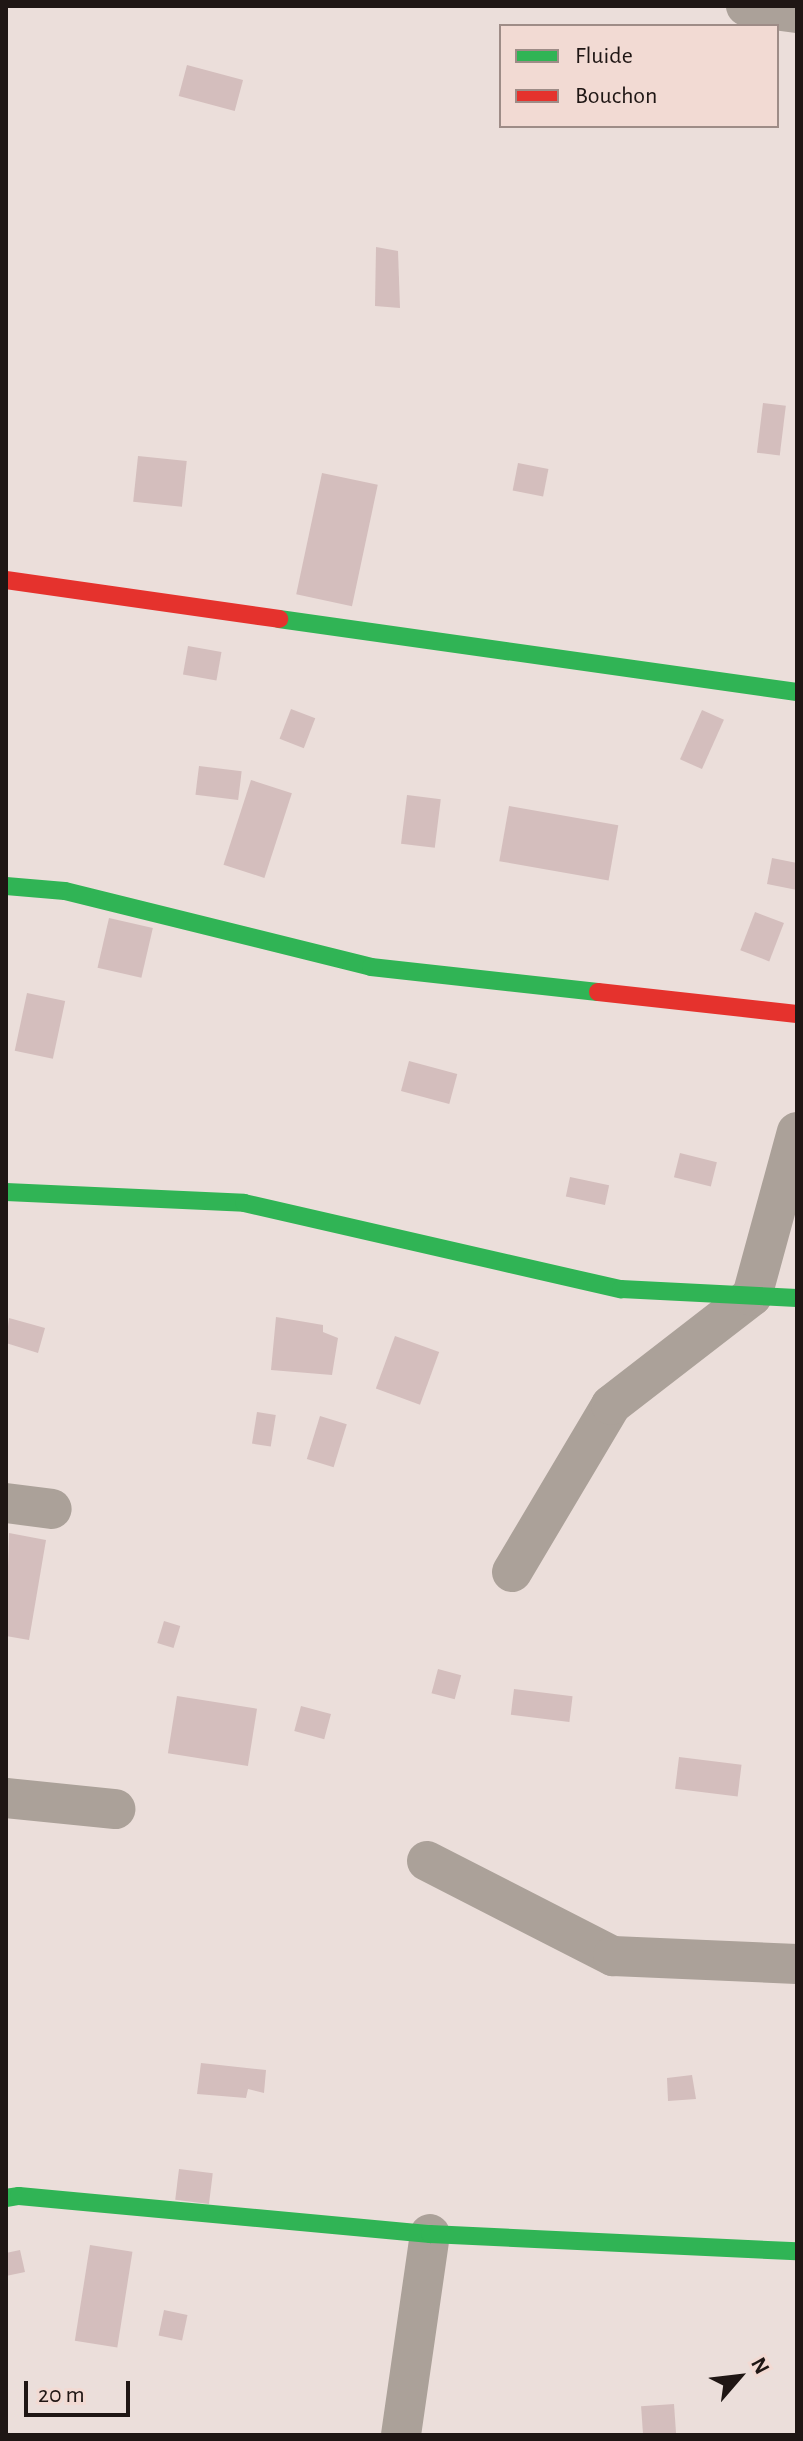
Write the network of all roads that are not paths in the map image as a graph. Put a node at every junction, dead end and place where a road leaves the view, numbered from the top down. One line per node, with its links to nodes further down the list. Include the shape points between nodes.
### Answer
1 (746, 6): 2 (street)
2 (797, 13)
3 (6, 580): 4 (street)
4 (797, 692)
5 (6, 886): 6 (street, via 65,891 371,967)
6 (797, 1014)
7 (797, 1132): 9 (street)
8 (6, 1192): 9 (street, via 244,1203 621,1289)
9 (752, 1296): 10 (street); 13 (street, via 611,1405)
10 (797, 1298)
11 (6, 1503): 12 (street)
12 (52, 1509)
13 (512, 1572)
14 (6, 1798): 15 (street)
15 (115, 1809)
16 (427, 1861): 17 (street, via 613,1956)
17 (797, 1964)
18 (6, 2198): 19 (street)
19 (430, 2234): 20 (street); 21 (street)
20 (797, 2251)
21 (401, 2435)

